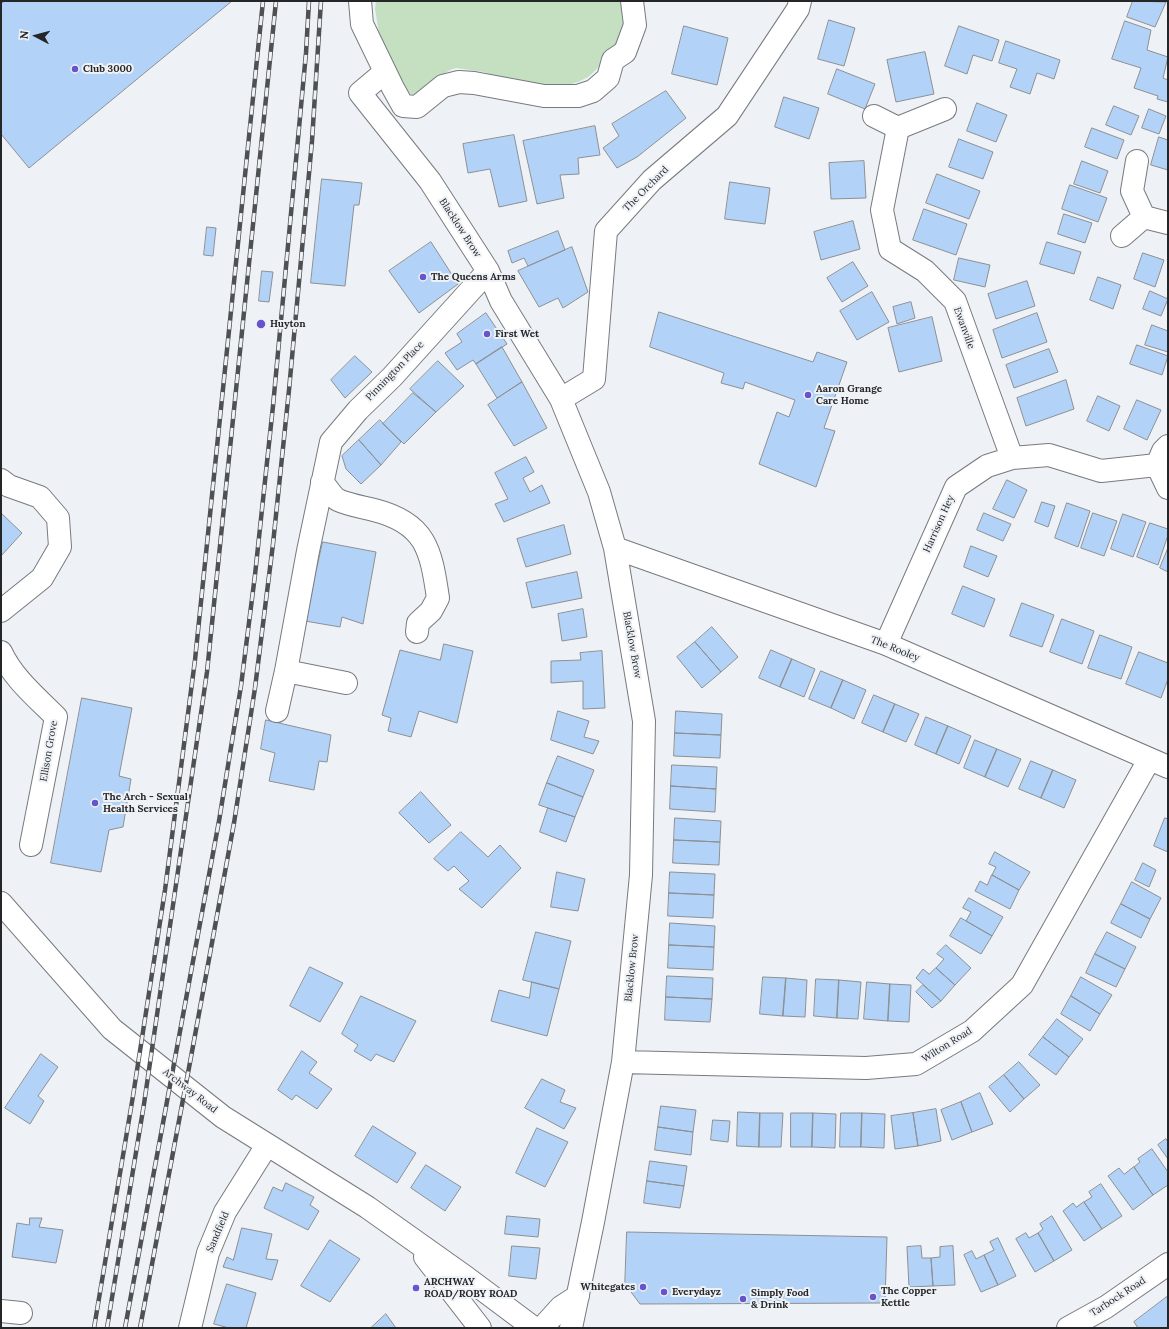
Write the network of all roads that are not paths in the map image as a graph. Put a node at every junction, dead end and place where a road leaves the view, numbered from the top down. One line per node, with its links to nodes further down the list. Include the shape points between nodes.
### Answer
1 (360, 1): 4 (street, via 362,24)
2 (632, 1): 4 (street, via 635,25 625,52 613,60 608,78 593,91 578,96 533,94 459,82 443,86 417,107 403,106)
3 (800, 1): 13 (street, The Orchard, via 798,9 727,116 652,180 606,231 594,379)
4 (385, 72): 12 (street, Blacklow Brow, via 360,93 430,181)
5 (945, 109): 7 (street)
6 (874, 116): 7 (street)
7 (898, 128): 15 (street, Ewanville, via 882,210 890,249 925,271 955,301)
8 (1137, 161): 9 (street, via 1132,191)
9 (1144, 216): 10 (street); 11 (street)
10 (1168, 223)
11 (1122, 236)
12 (488, 271): 13 (street, Blacklow Brow, via 501,301); 18 (street, Pinnington Place, via 331,442)
13 (561, 399): 20 (street, Blacklow Brow, via 599,492)
14 (1168, 446): 16 (street)
15 (1012, 458): 16 (street, Harrison Hey, via 1049,455 1101,471); 23 (street, Harrison Hey, via 987,466 956,487)
16 (1157, 465): 19 (street)
17 (1, 480): 21 (street, via 9,486 40,497 58,518 60,546 42,578)
18 (322, 482): 22 (street, via 337,499 396,517 415,530 421,538 434,568 438,598 430,611 418,622); 25 (street, Pinnington Place)
19 (1168, 488)
20 (615, 548): 23 (street, The Rooley); 31 (street, Blacklow Brow, via 644,721 641,875)
21 (1, 611)
22 (417, 632)
23 (886, 644): 28 (street, The Rooley)
24 (1, 652): 29 (street, Ellison Grove, via 22,684 56,717)
25 (286, 671): 26 (street); 27 (street, Pinnington Place)
26 (346, 683)
27 (277, 711)
28 (1158, 764): 31 (street, Wilton Road, via 1022,985 972,1032 916,1064 866,1068)
29 (32, 844)
30 (1, 904): 32 (street, Archway Road, via 112,1029 223,1117)
31 (623, 1062): 35 (street, Blacklow Brow)
32 (267, 1145): 33 (street, Archway Road, via 367,1207); 36 (street, Sandfield, via 225,1212 208,1253)
33 (412, 1240): 37 (street, Archway Road); 38 (street, Archway Road)
34 (1168, 1264): 41 (street, Tarbock Road)
35 (578, 1296): 39 (street, via 561,1307); 40 (street, Blacklow Brow)
36 (190, 1328)
37 (480, 1328)
38 (534, 1328)
39 (542, 1328)
40 (571, 1328)
41 (1068, 1328)

